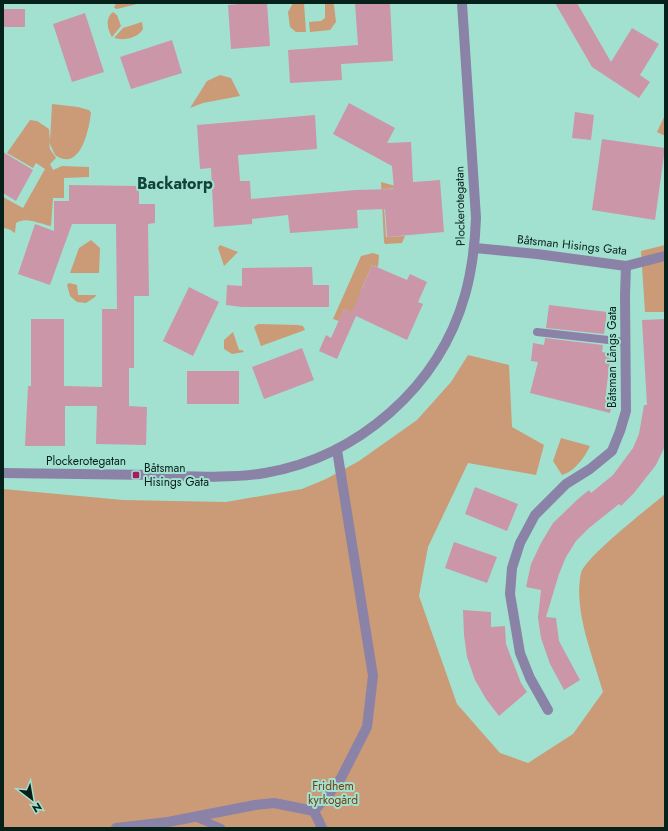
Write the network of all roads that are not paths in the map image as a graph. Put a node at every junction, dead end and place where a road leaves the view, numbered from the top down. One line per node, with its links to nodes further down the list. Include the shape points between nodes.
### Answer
1 (462, 3): 2 (street, Plockerotegatan, via 476,218)
2 (475, 248): 4 (street, Båtsman Hisings Gata); 7 (street, Plockerotegatan, via 460,311 445,345 432,365 392,411 362,436)
3 (665, 256): 4 (street, Båtsman Hisings Gata)
4 (626, 266): 6 (street, Båtsman Långs Gata)
5 (537, 332): 6 (lane)
6 (626, 342): 9 (street, Båtsman Långs Gata, via 626,411 612,451 566,484 535,515 520,543 512,568 510,594 520,653 530,678)
7 (337, 450): 8 (street, Plockerotegatan, via 294,466 250,475); 10 (street, via 373,676 367,727 341,778)
8 (3, 473)
9 (548, 710)
10 (314, 811): 11 (street, via 274,803); 15 (street)
11 (195, 816): 12 (street); 14 (lane)
12 (165, 825): 13 (street)
13 (116, 828)
14 (221, 828)
15 (322, 828)

